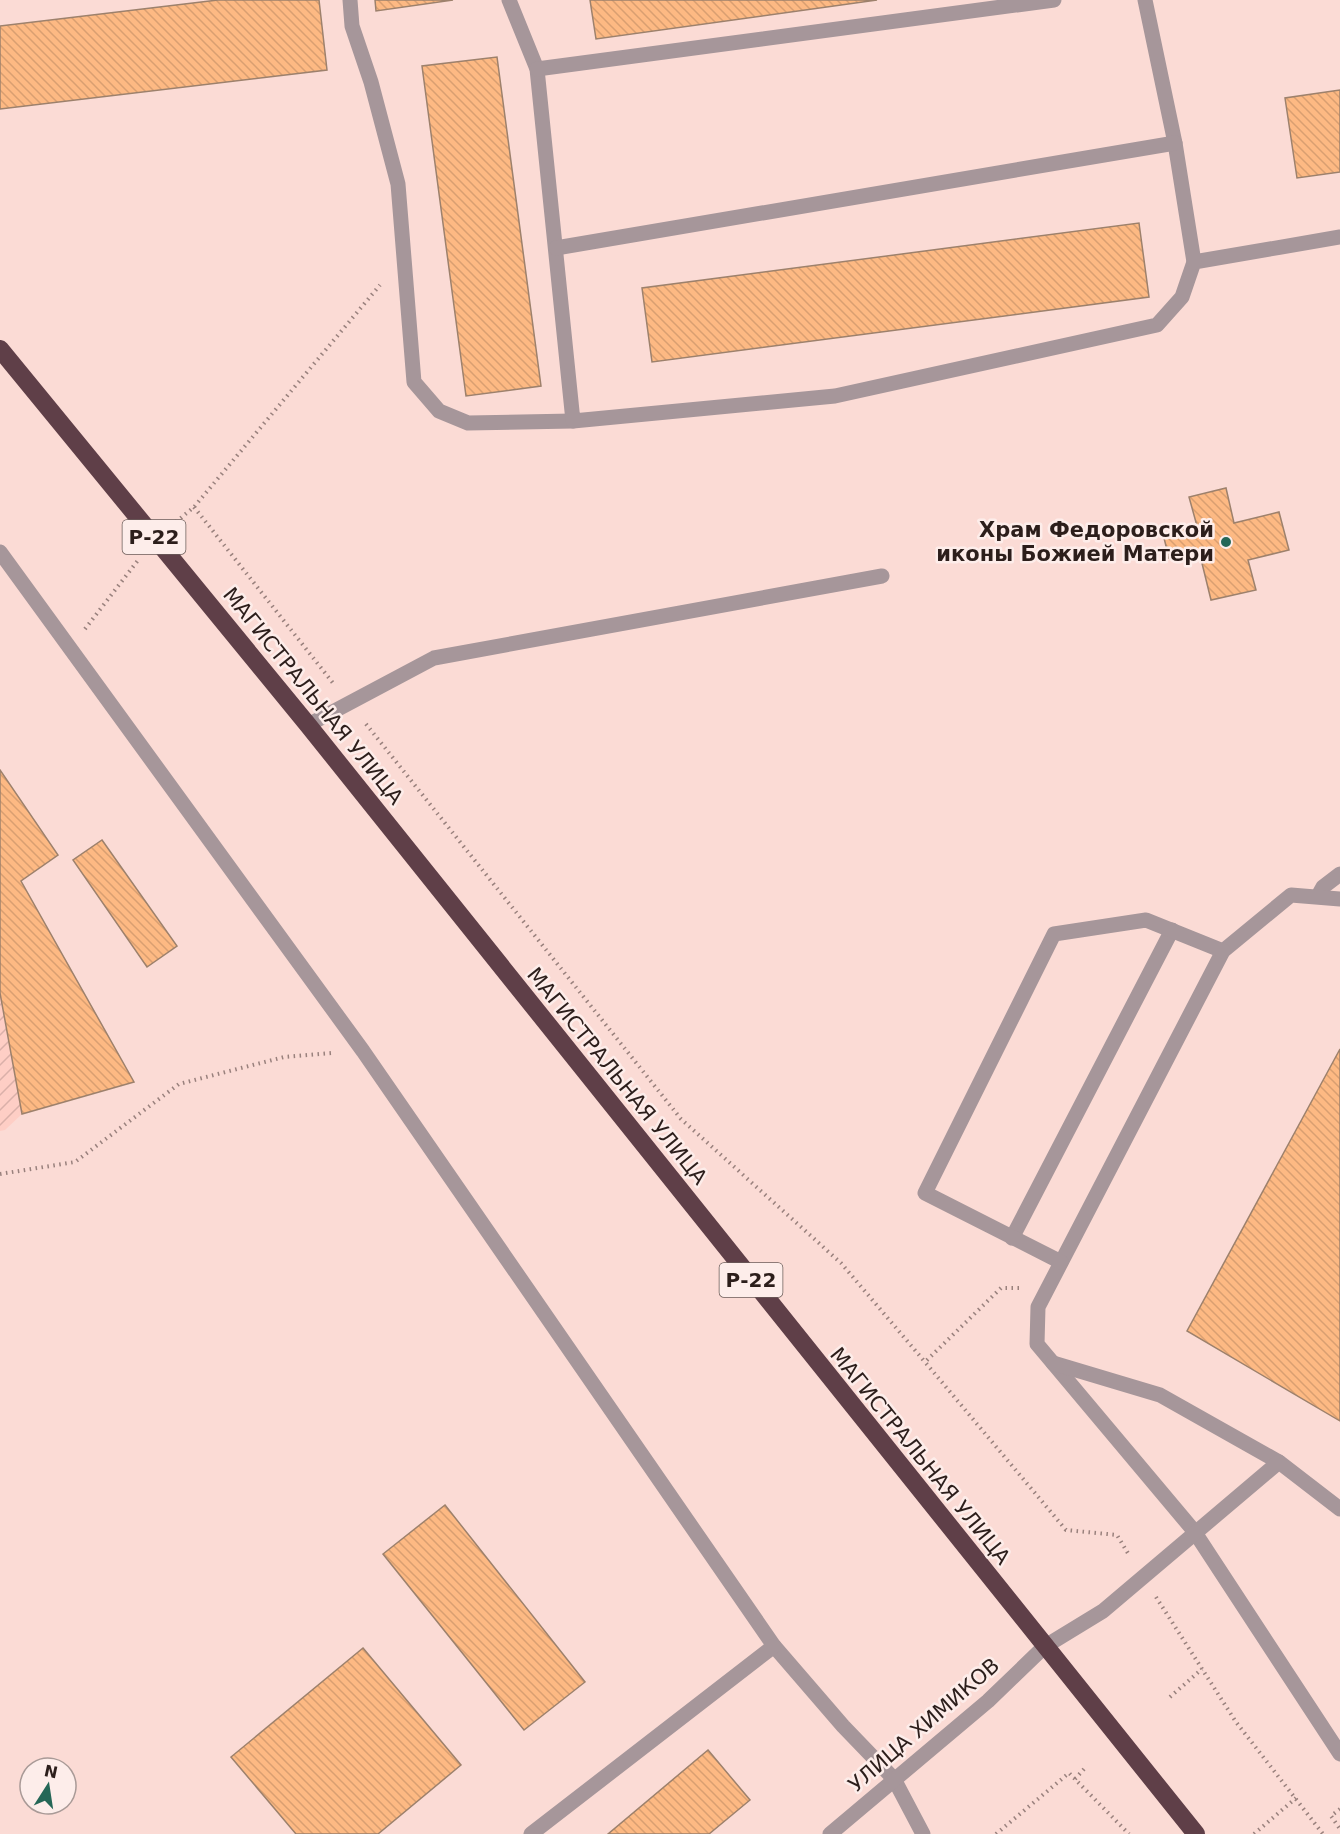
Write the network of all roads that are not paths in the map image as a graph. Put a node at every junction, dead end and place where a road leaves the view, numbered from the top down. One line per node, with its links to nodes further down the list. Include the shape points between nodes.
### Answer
1 (350, 0): 11 (street, via 352,26 398,184 414,382 439,411 468,423)
2 (509, 0): 5 (street)
3 (1054, 0): 5 (street)
4 (1145, 0): 6 (street)
5 (537, 69): 8 (street)
6 (1175, 143): 8 (street); 9 (street)
7 (1340, 237): 9 (street)
8 (556, 248): 11 (street)
9 (1194, 262): 11 (street, via 1182,297 1157,325 835,396)
10 (0, 349): 14 (highway, МАГИСТРАЛЬНАЯ УЛИЦА / Р-22)
11 (573, 421)
12 (0, 552): 26 (street, via 363,1051)
13 (882, 576): 14 (street, via 434,658)
14 (308, 725): 27 (highway, МАГИСТРАЛЬНАЯ УЛИЦА / Р-22)
15 (1340, 874): 16 (street)
16 (1318, 896): 17 (street); 19 (street, via 1291,895)
17 (1340, 899)
18 (1172, 930): 19 (street); 20 (street); 20 (street, via 1146,920 1054,934 925,1193)
19 (1223, 951): 21 (street)
20 (1012, 1238): 21 (street)
21 (1061, 1262): 22 (street, via 1038,1307 1037,1344)
22 (1053, 1363): 23 (street, via 1160,1395); 25 (street)
23 (1279, 1462): 24 (street); 25 (street, УЛИЦА ХИМИКОВ)
24 (1340, 1509)
25 (1194, 1532): 27 (street, УЛИЦА ХИМИКОВ, via 1103,1611); 28 (street)
26 (774, 1646): 29 (street); 30 (street)
27 (1044, 1647): 29 (street, УЛИЦА ХИМИКОВ, via 988,1701); 33 (highway, МАГИСТРАЛЬНАЯ УЛИЦА / Р-22)
28 (1340, 1754)
29 (894, 1779): 31 (street, УЛИЦА ХИМИКОВ); 32 (street)
30 (531, 1834)
31 (830, 1834)
32 (923, 1834)
33 (1196, 1834)

